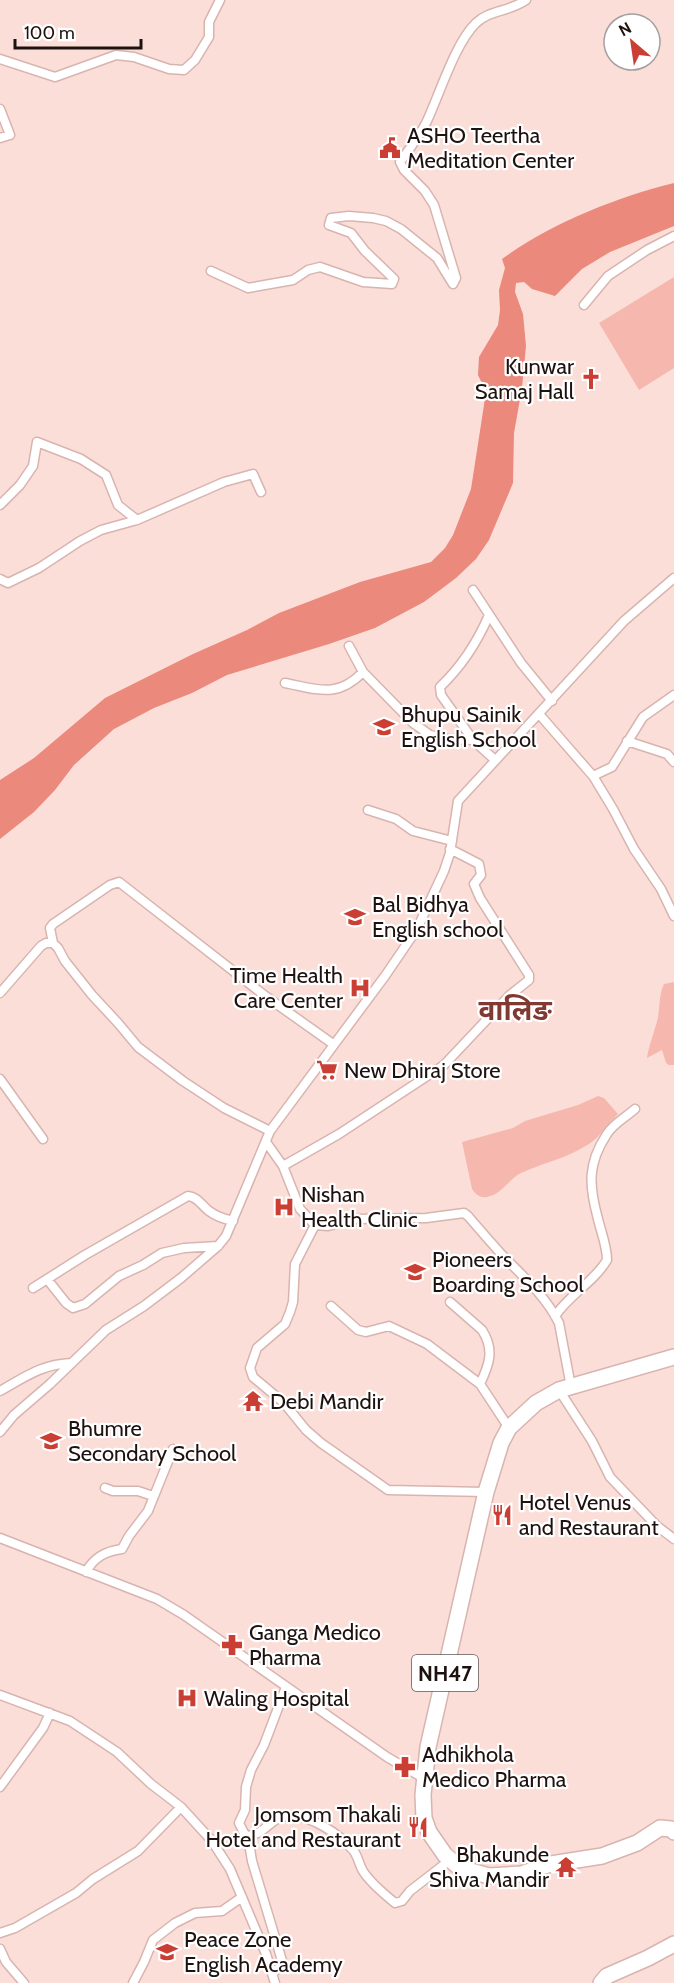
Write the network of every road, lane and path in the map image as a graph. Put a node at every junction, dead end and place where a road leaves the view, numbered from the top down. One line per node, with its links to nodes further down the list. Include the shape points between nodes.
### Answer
1 (220, 0): 3 (street, via 209,22 209,37 184,70 116,55 55,77)
2 (526, 0): 7 (street, via 509,10 483,17 466,34 424,126 400,162 434,206 456,278 453,284 437,258 401,229 386,221 349,216 331,218 329,225 351,232 394,279 392,284 363,282 320,267 293,280 248,288)
3 (0, 60)
4 (0, 109): 5 (street, via 10,135)
5 (0, 138)
6 (674, 236): 8 (street, via 608,276)
7 (211, 271)
8 (584, 305)
9 (261, 492): 11 (street, via 253,474 224,482)
10 (0, 505): 11 (street, via 33,466 37,442 81,459 106,475 118,504)
11 (137, 520): 13 (street, via 101,530 8,583)
12 (674, 578): 20 (street, via 624,621)
13 (0, 579)
14 (473, 590): 15 (street)
15 (489, 615): 20 (street); 22 (street, via 475,645 440,687 441,695)
16 (349, 646): 17 (street)
17 (363, 672): 18 (street, via 353,683 338,690); 22 (street, via 406,717 430,735)
18 (285, 682)
19 (674, 696): 23 (street, via 643,717)
20 (552, 701): 21 (street)
21 (539, 714): 24 (street); 26 (street)
22 (473, 740): 24 (street)
23 (627, 741): 25 (street, via 667,754); 26 (street, via 612,767)
24 (495, 760): 28 (street, via 458,801)
25 (674, 762)
26 (593, 776): 29 (street)
27 (368, 810): 28 (street)
28 (451, 845): 32 (street, via 444,871 417,929); 38 (street, via 479,864 481,875 474,884 480,898 529,980 510,994 444,1065)
29 (674, 916)
30 (52, 944): 31 (street, via 41,946); 32 (street, via 53,924 119,882); 35 (street, via 138,1047 224,1108)
31 (0, 993)
32 (333, 1044): 35 (street)
33 (0, 1079): 36 (street)
34 (635, 1109): 46 (street, via 607,1133 591,1173 592,1196 607,1260)
35 (270, 1131): 37 (street)
36 (43, 1139)
37 (266, 1142): 38 (street); 39 (street)
38 (283, 1166): 40 (street, via 300,1209)
39 (233, 1221): 41 (street); 42 (street, via 220,1218 188,1196)
40 (315, 1225): 46 (street, via 464,1213 546,1300); 56 (street, via 295,1264 291,1312 285,1324 257,1348 250,1368 253,1377 285,1403 321,1443 382,1487)
41 (218, 1246): 42 (street, via 162,1253 119,1276 85,1304 73,1308); 48 (street, via 144,1306 106,1330)
42 (47, 1279): 43 (street)
43 (33, 1288)
44 (450, 1302): 49 (street, via 486,1335 491,1356)
45 (331, 1306): 49 (street, via 358,1330 366,1332 389,1326 427,1344)
46 (555, 1316): 50 (street, via 559,1323)
47 (674, 1357): 50 (highway, NH47)
48 (72, 1363): 51 (street, via 37,1369); 53 (street)
49 (480, 1384): 52 (street)
50 (565, 1389): 52 (highway, NH47, via 536,1403); 59 (street, via 610,1477)
51 (0, 1391)
52 (509, 1428): 56 (highway, NH47)
53 (0, 1432)
54 (174, 1449): 57 (street)
55 (105, 1488): 57 (street)
56 (486, 1492): 64 (highway, NH47, via 428,1747)
57 (153, 1496): 60 (street, via 148,1511 122,1549 97,1557)
58 (0, 1538): 60 (street)
59 (674, 1539)
60 (86, 1572): 61 (street, via 157,1599 184,1614)
61 (286, 1688): 64 (street); 68 (street, via 246,1786 245,1810 239,1822)
62 (0, 1695): 63 (street)
63 (50, 1713): 65 (street); 66 (street, via 70,1721 117,1752)
64 (425, 1779): 69 (highway, NH47, via 424,1818 429,1832)
65 (0, 1787)
66 (181, 1807): 70 (street, via 212,1841); 71 (street, via 130,1857 76,1893)
67 (674, 1832): 69 (highway, NH47, via 660,1828 637,1843 602,1856 551,1864 521,1874 489,1876 460,1868)
68 (246, 1836): 69 (street, via 258,1835 276,1818 305,1817 318,1822 352,1849 362,1872 395,1903); 75 (street, via 283,1964)
69 (450, 1860)
70 (242, 1897): 75 (street); 78 (street, via 222,1911 195,1914 175,1923 153,1940)
71 (0, 1933)
72 (674, 1944): 80 (highway, via 607,1976)
73 (0, 1948): 74 (street)
74 (15, 1971): 76 (street); 77 (street)
75 (273, 1973): 79 (street)
76 (24, 1983)
77 (33, 1983)
78 (133, 1983)
79 (275, 1983)
80 (601, 1983)

